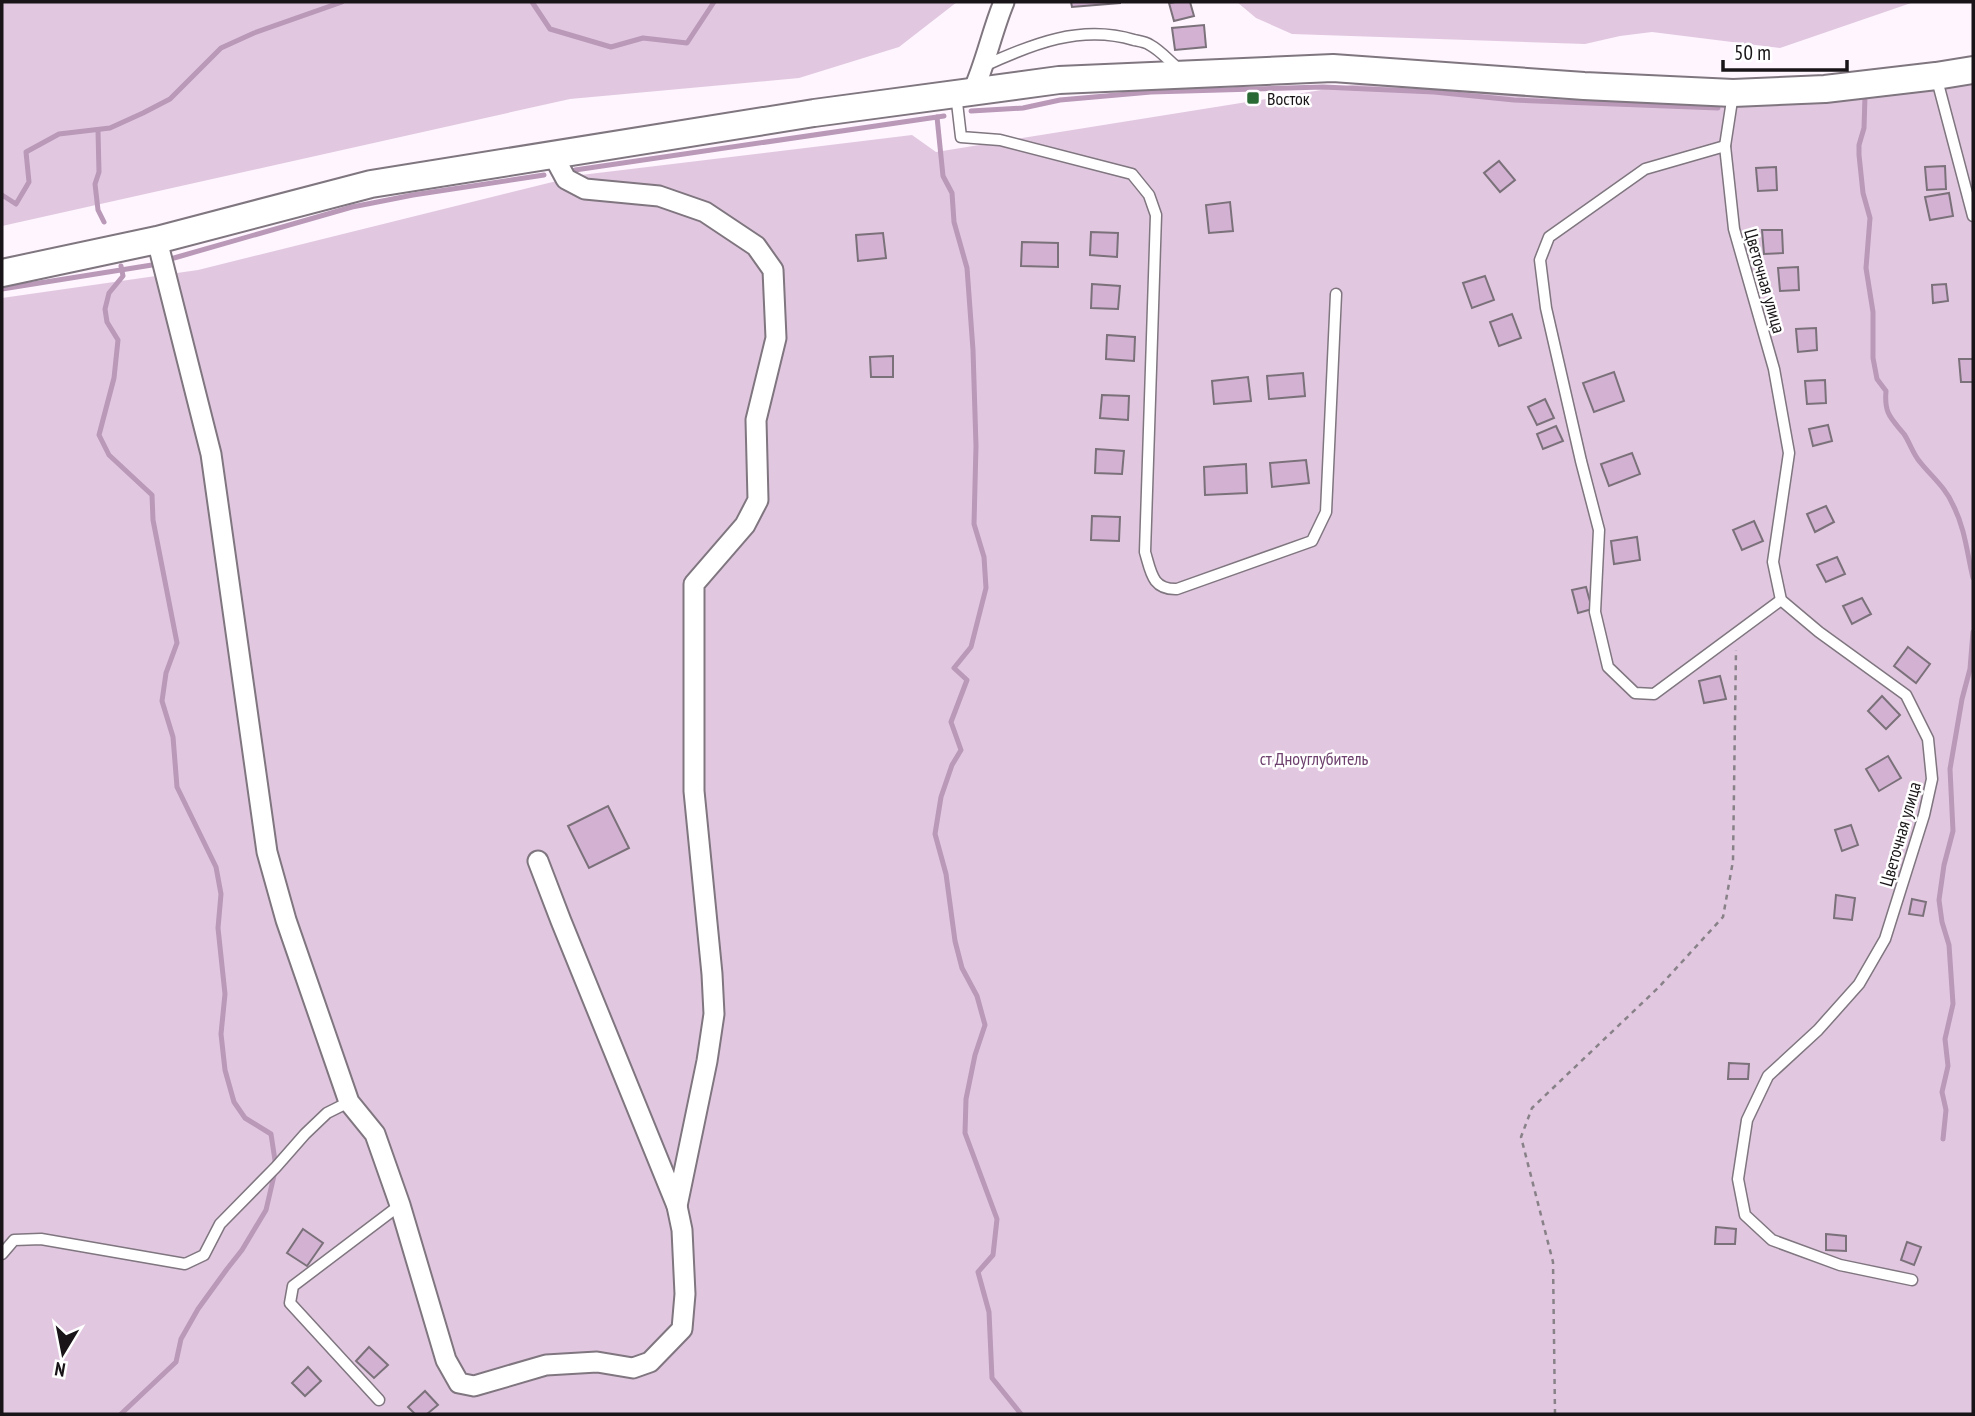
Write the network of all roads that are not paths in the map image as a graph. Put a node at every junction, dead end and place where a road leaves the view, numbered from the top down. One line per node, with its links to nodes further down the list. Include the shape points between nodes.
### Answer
1 (1004, 2): 2 (street)
2 (984, 66): 4 (lane, via 1056,39 1115,34 1151,45); 6 (street)
3 (1973, 70): 5 (street)
4 (1184, 74): 6 (street, via 1059,80); 7 (street, via 1333,68)
5 (1936, 76): 7 (street, via 1825,89); 10 (lane)
6 (965, 92): 9 (street); 13 (lane, via 961,137 1000,140 1132,174 1149,195 1156,215 1145,552 1152,575 1166,589 1312,541 1326,512)
7 (1733, 93): 8 (lane, Цветочная улица)
8 (1725, 146): 14 (lane, Цветочная улица, via 1734,229 1774,369 1789,453 1773,562); 14 (lane, via 1645,169 1549,237 1540,260 1546,308 1599,530 1595,612 1608,667 1635,693 1654,694)
9 (553, 155): 11 (street, via 371,184); 18 (street, via 566,179 585,189 659,196 705,212 756,246 773,270 776,338 756,420 758,500 745,525 694,584 694,791 714,1014)
10 (1973, 216)
11 (157, 240): 12 (street); 16 (street, via 211,454 267,852)
12 (2, 273)
13 (1336, 294)
14 (1781, 600): 20 (lane, Цветочная улица, via 1906,695 1928,739 1932,779 1885,939 1859,984 1768,1076 1747,1120 1738,1179 1745,1215 1772,1240 1840,1265)
15 (538, 861): 18 (street)
16 (349, 1102): 17 (street, via 375,1134); 19 (lane, via 304,1133 220,1224 204,1255 185,1264 41,1239 14,1240)
17 (400, 1205): 18 (street, via 446,1360 459,1382 474,1386 546,1365 597,1362 633,1368 650,1363 682,1329 685,1294); 21 (lane, via 293,1286 290,1303)
18 (677, 1206)
19 (2, 1254)
20 (1912, 1280)
21 (379, 1400)

